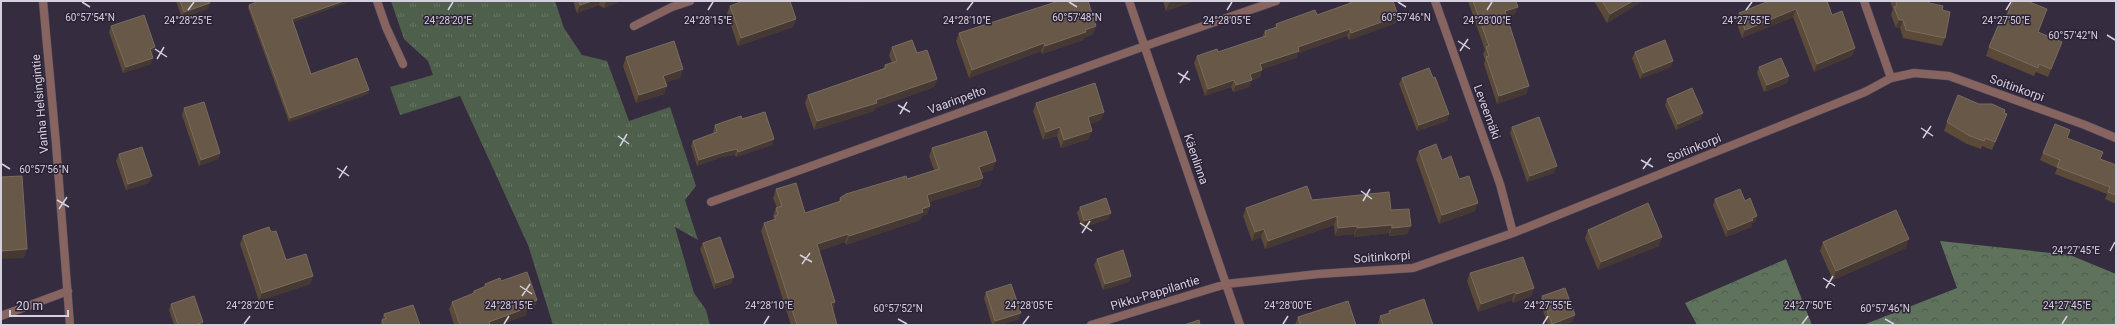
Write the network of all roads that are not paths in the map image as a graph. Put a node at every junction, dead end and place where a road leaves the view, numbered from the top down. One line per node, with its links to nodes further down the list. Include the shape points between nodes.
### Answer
1 (43, 1): 16 (street, Vanha Helsingintie)
2 (377, 1): 10 (street)
3 (690, 1): 8 (street)
4 (1129, 1): 9 (street, Käenlinna)
5 (1276, 1): 9 (street, Vaarinpelto)
6 (1435, 1): 14 (street, Leveemäki, via 1500,184)
7 (1864, 1): 11 (street)
8 (634, 26)
9 (1145, 46): 13 (street, Vaarinpelto); 15 (street, Käenlinna)
10 (403, 64)
11 (1891, 78): 12 (street, Soitinkorpi, via 1914,73 1949,76); 14 (street, Soitinkorpi, via 1865,92)
12 (2116, 138)
13 (710, 202)
14 (1513, 233): 15 (street, Soitinkorpi, via 1413,268 1318,274)
15 (1226, 284): 19 (street, Pikku-Pappilantie); 20 (street, Käenlinna)
16 (68, 291): 17 (street); 18 (street, Vanha Helsingintie)
17 (1, 316)
18 (70, 325)
19 (1091, 325)
20 (1240, 325)

